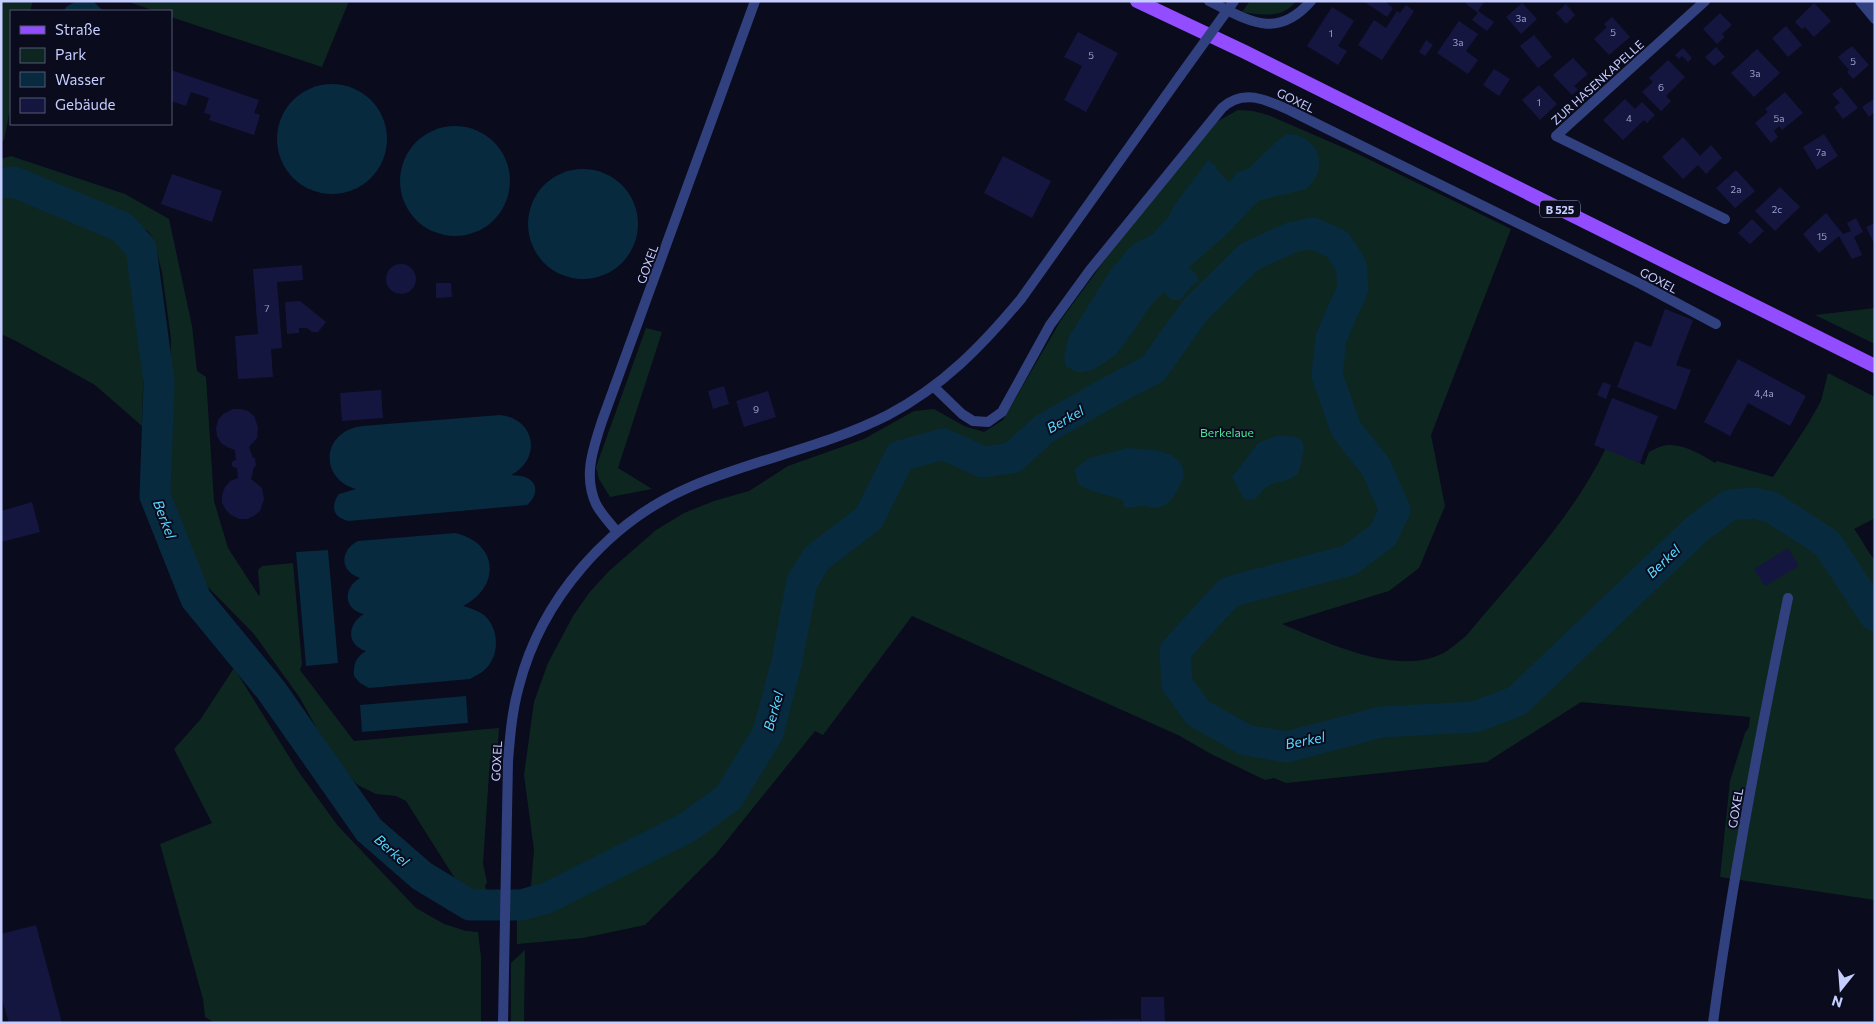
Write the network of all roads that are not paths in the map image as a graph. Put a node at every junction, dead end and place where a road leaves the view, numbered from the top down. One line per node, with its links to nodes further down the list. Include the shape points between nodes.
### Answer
1 (755, 1): 13 (street, GOXEL, via 591,456 589,483 596,503)
2 (1137, 1): 11 (main road, B 525)
3 (1209, 1): 5 (street, via 1268,24 1289,20 1300,14)
4 (1234, 1): 12 (street, GOXEL, bridge, via 1021,299 993,333)
5 (1311, 1)
6 (1705, 1): 9 (street, ZUR HASENKAPELLE, via 1556,136)
7 (1867, 4): 8 (street)
8 (1875, 19)
9 (1725, 219)
10 (1716, 324): 12 (street, GOXEL, via 1291,111 1266,100 1248,97 1230,101 1222,108 1090,270 1050,325 1002,412 988,422 973,421)
11 (1875, 366)
12 (934, 387): 13 (street, GOXEL, via 888,414 834,438 684,490 650,508)
13 (617, 532): 15 (street, GOXEL, via 588,560 559,597 539,633 519,686 508,761)
14 (1788, 598): 16 (street, GOXEL, via 1724,941)
15 (504, 1023)
16 (1713, 1023)

